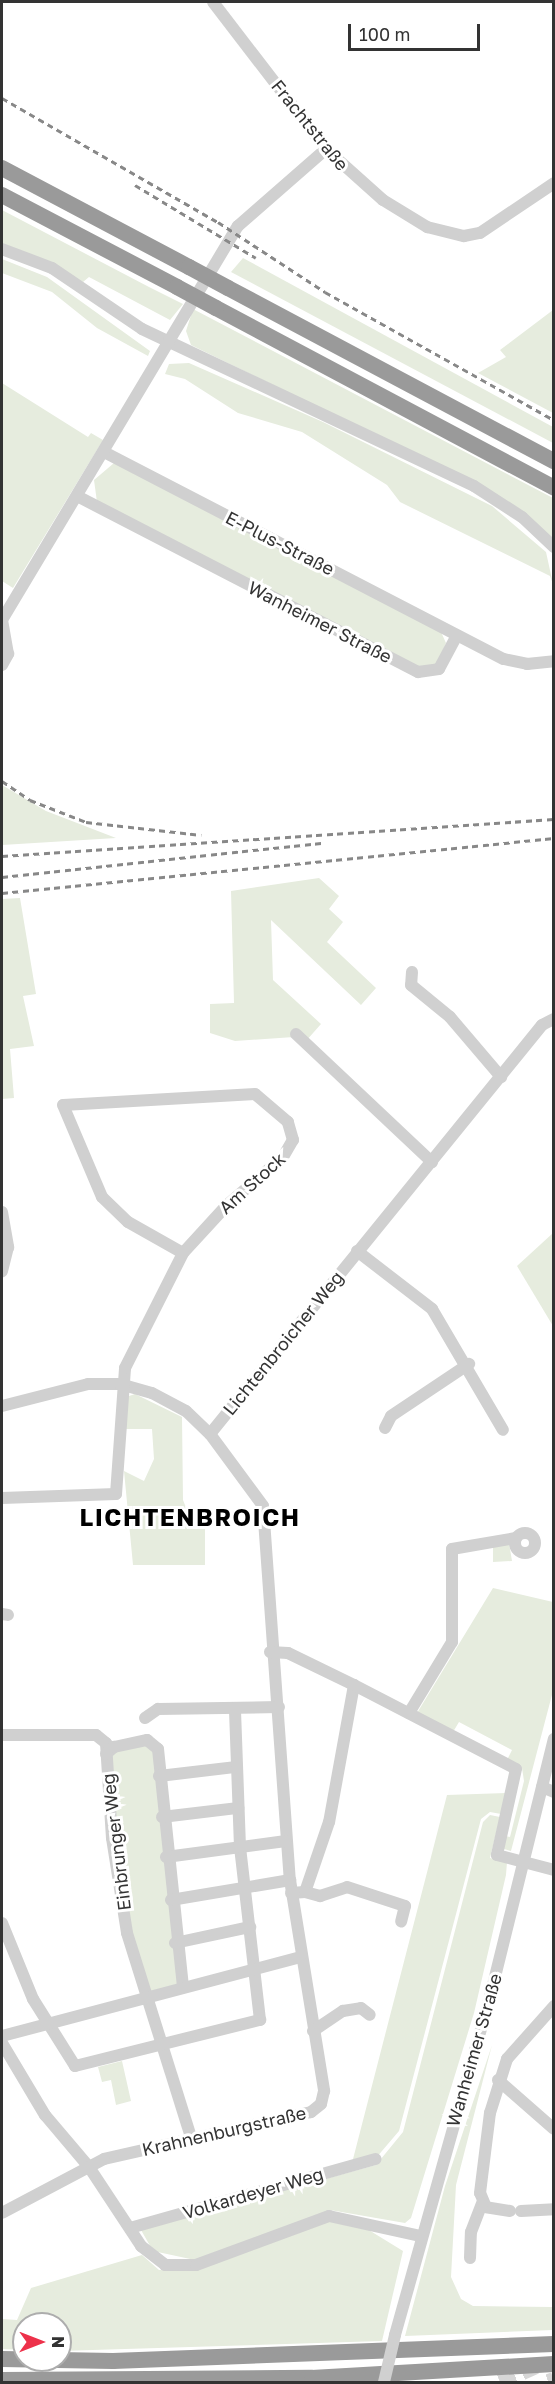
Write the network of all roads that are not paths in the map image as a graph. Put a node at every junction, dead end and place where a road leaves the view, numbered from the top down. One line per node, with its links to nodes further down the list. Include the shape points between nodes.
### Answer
1 (213, 2): 2 (street, Frachtstraße)
2 (326, 149): 4 (street, Frachtstraße, via 399,212 448,234 480,233); 7 (street, via 245,217)
3 (2, 168): 9 (highway, bridge)
4 (554, 183)
5 (2, 195): 10 (highway, bridge)
6 (2, 249): 7 (street, via 52,268)
7 (169, 342): 8 (street); 12 (street, via 474,486 522,517)
8 (104, 452): 11 (street); 14 (street, E-Plus-Straße)
9 (554, 461)
10 (554, 488)
11 (77, 496): 13 (street); 14 (street, Wanheimer Straße, via 422,673 438,669)
12 (554, 547)
13 (2, 619): 16 (street, via 8,654)
14 (457, 634): 15 (street, via 513,662)
15 (554, 661)
16 (2, 664)
17 (412, 972): 20 (street, via 411,985 450,1017)
18 (554, 1019): 20 (street, Lichtenbroicher Weg, via 542,1025)
19 (296, 1034): 21 (street)
20 (501, 1077): 21 (street, Lichtenbroicher Weg)
21 (432, 1162): 23 (street, Lichtenbroicher Weg)
22 (2, 1212): 25 (street, via 8,1247)
23 (357, 1251): 26 (street, via 432,1309); 31 (street, Lichtenbroicher Weg)
24 (183, 1253): 24 (street, Am Stock, via 226,1205 284,1157 292,1140 288,1122 262,1097 246,1093 63,1105 102,1197 128,1222); 27 (street, Am Stock)
25 (2, 1271)
26 (468, 1364): 29 (street, via 391,1416); 30 (street)
27 (120, 1384): 28 (street, Lichtenbroicher Weg, via 76,1386); 31 (street, Lichtenbroicher Weg, via 170,1402); 32 (street, via 116,1494)
28 (2, 1406)
29 (385, 1428)
30 (503, 1430)
31 (210, 1434): 34 (street, Krahnenburgstraße, via 262,1506)
32 (2, 1498)
33 (516, 1538): 38 (street, via 453,1548 453,1641)
34 (270, 1652): 35 (street, via 288,1653); 36 (street, Krahnenburgstraße)
35 (354, 1685): 38 (street); 55 (street, via 329,1822)
36 (279, 1707): 37 (street); 48 (street, Krahnenburgstraße)
37 (235, 1708): 39 (street, via 158,1709); 43 (street)
38 (409, 1713): 51 (street, via 516,1769 495,1850)
39 (145, 1718)
40 (2, 1735): 42 (street, Einbrunger Weg, via 96,1735 106,1743)
41 (554, 1738): 45 (street, Wanheimer Straße)
42 (106, 1754): 44 (street, via 114,1747 152,1741); 65 (street, Einbrunger Weg, via 114,1853)
43 (236, 1767): 44 (street); 46 (street)
44 (159, 1776): 47 (street)
45 (548, 1790): 51 (street, Wanheimer Straße)
46 (238, 1808): 47 (street); 49 (street)
47 (162, 1817): 50 (street)
48 (286, 1841): 49 (street); 53 (street, Krahnenburgstraße)
49 (240, 1847): 50 (street); 54 (street)
50 (166, 1857): 57 (street)
51 (524, 1863): 52 (street); 82 (street, Wanheimer Straße)
52 (554, 1870)
53 (290, 1880): 54 (street); 56 (street, Krahnenburgstraße)
54 (245, 1887): 57 (street); 60 (street)
55 (305, 1892): 56 (street); 58 (street, via 320,1896 347,1887 405,1906)
56 (291, 1893): 62 (street, Krahnenburgstraße)
57 (171, 1900): 61 (street)
58 (401, 1922)
59 (2, 1923): 68 (street)
60 (250, 1927): 61 (street); 63 (street)
61 (175, 1943): 64 (street)
62 (300, 1957): 63 (street); 69 (street, Krahnenburgstraße)
63 (256, 1968): 64 (street); 72 (street, via 260,2020)
64 (183, 1987): 65 (street)
65 (144, 1997): 68 (street); 72 (street, Einbrunger Weg)
66 (554, 2006): 73 (street, via 507,2059)
67 (370, 2015): 69 (street, via 361,2008 344,2011)
68 (45, 2023): 70 (street); 72 (street, via 75,2066)
69 (313, 2031): 75 (street, Krahnenburgstraße, via 324,2091 321,2104 311,2112)
70 (2, 2036)
71 (2, 2043): 77 (street, via 28,2092)
72 (159, 2045): 75 (street, Einbrunger Weg)
73 (498, 2080): 74 (street); 78 (street, via 480,2164)
74 (554, 2129)
75 (192, 2140): 77 (street, Krahnenburgstraße, via 104,2159)
76 (376, 2159): 81 (street, Volkardeyer Weg)
77 (89, 2168): 80 (street, Krahnenburgstraße); 81 (street)
78 (482, 2203): 79 (street, via 516,2211); 83 (street, via 471,2232)
79 (554, 2209)
80 (2, 2212)
81 (130, 2228): 82 (street, via 155,2260 179,2267 329,2216)
82 (420, 2236): 88 (street, bridge)
83 (470, 2258)
84 (554, 2344): 85 (highway, via 241,2358)
85 (2, 2360)
86 (554, 2364): 87 (highway, via 312,2379)
87 (2, 2380)
88 (384, 2382)

